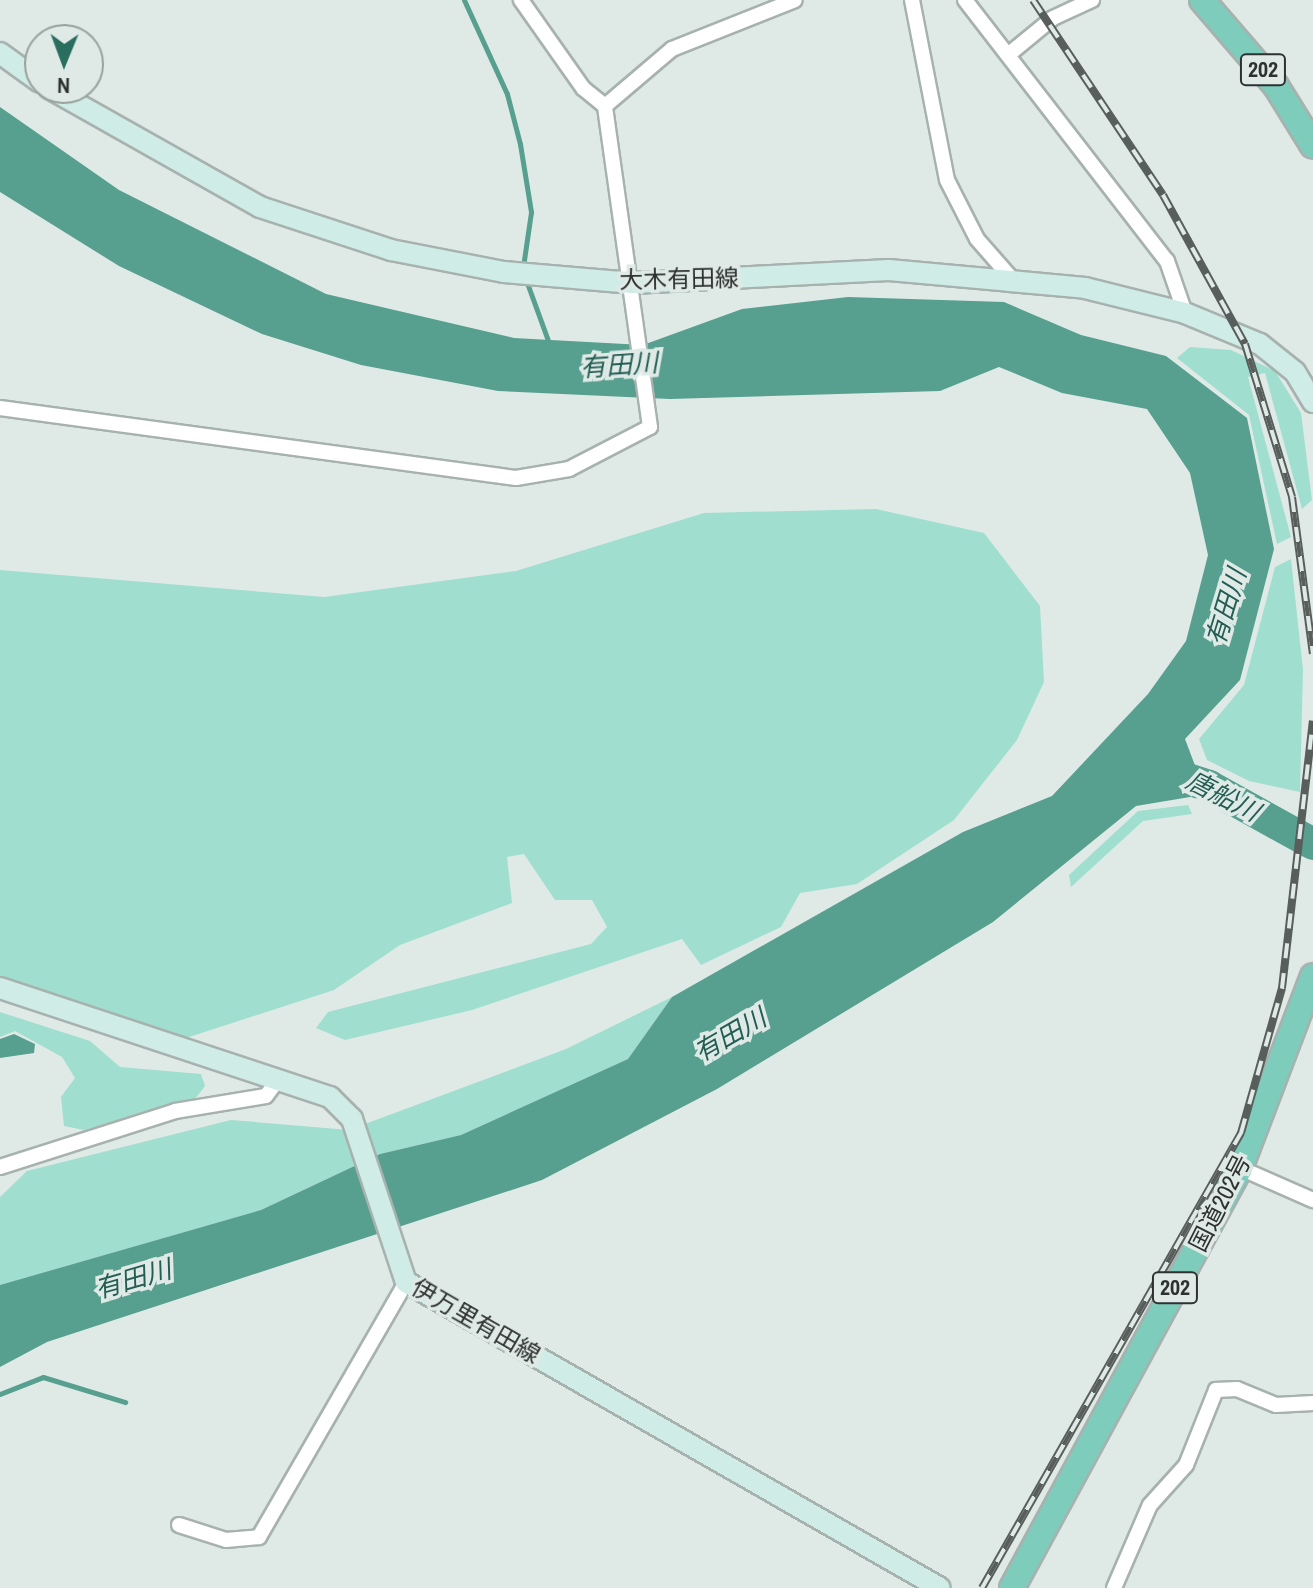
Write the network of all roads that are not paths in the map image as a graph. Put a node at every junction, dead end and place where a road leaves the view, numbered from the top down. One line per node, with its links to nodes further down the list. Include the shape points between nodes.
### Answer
1 (521, 0): 11 (street, via 583,88)
2 (795, 0): 11 (street, via 672,49)
3 (912, 0): 13 (street, via 947,180 977,239)
4 (965, 0): 8 (street)
5 (1092, 0): 8 (street, via 1053,18)
6 (1202, 0): 12 (highway, 202, via 1276,86)
7 (0, 53): 9 (main road)
8 (1008, 55): 15 (street, via 1167,261)
9 (24, 70)
10 (77, 104): 14 (main road, 大木有田線, via 260,207 391,250 504,272)
11 (605, 106): 14 (street)
12 (1313, 146)
13 (1012, 279): 14 (main road, 大木有田線, via 889,270); 15 (main road, 大木有田線)
14 (633, 283): 17 (street, via 650,427 569,469 516,478)
15 (1185, 313): 16 (main road, 大木有田線, via 1260,344 1295,372)
16 (1313, 402)
17 (0, 408)
18 (1313, 976): 22 (highway, 国道202号 / 202)
19 (0, 988): 20 (main road, 伊万里有田線)
20 (277, 1081): 21 (street, via 266,1096 175,1111); 24 (main road, 伊万里有田線, via 330,1097 352,1119)
21 (0, 1167)
22 (1240, 1168): 23 (street); 28 (highway, 国道202号 / 202)
23 (1313, 1200)
24 (406, 1282): 26 (street, via 259,1537 226,1540); 27 (main road, 伊万里有田線)
25 (1313, 1403): 29 (street, via 1276,1405 1237,1389 1216,1390 1186,1465 1150,1505)
26 (179, 1525)
27 (940, 1588)
28 (1012, 1588)
29 (1114, 1588)

